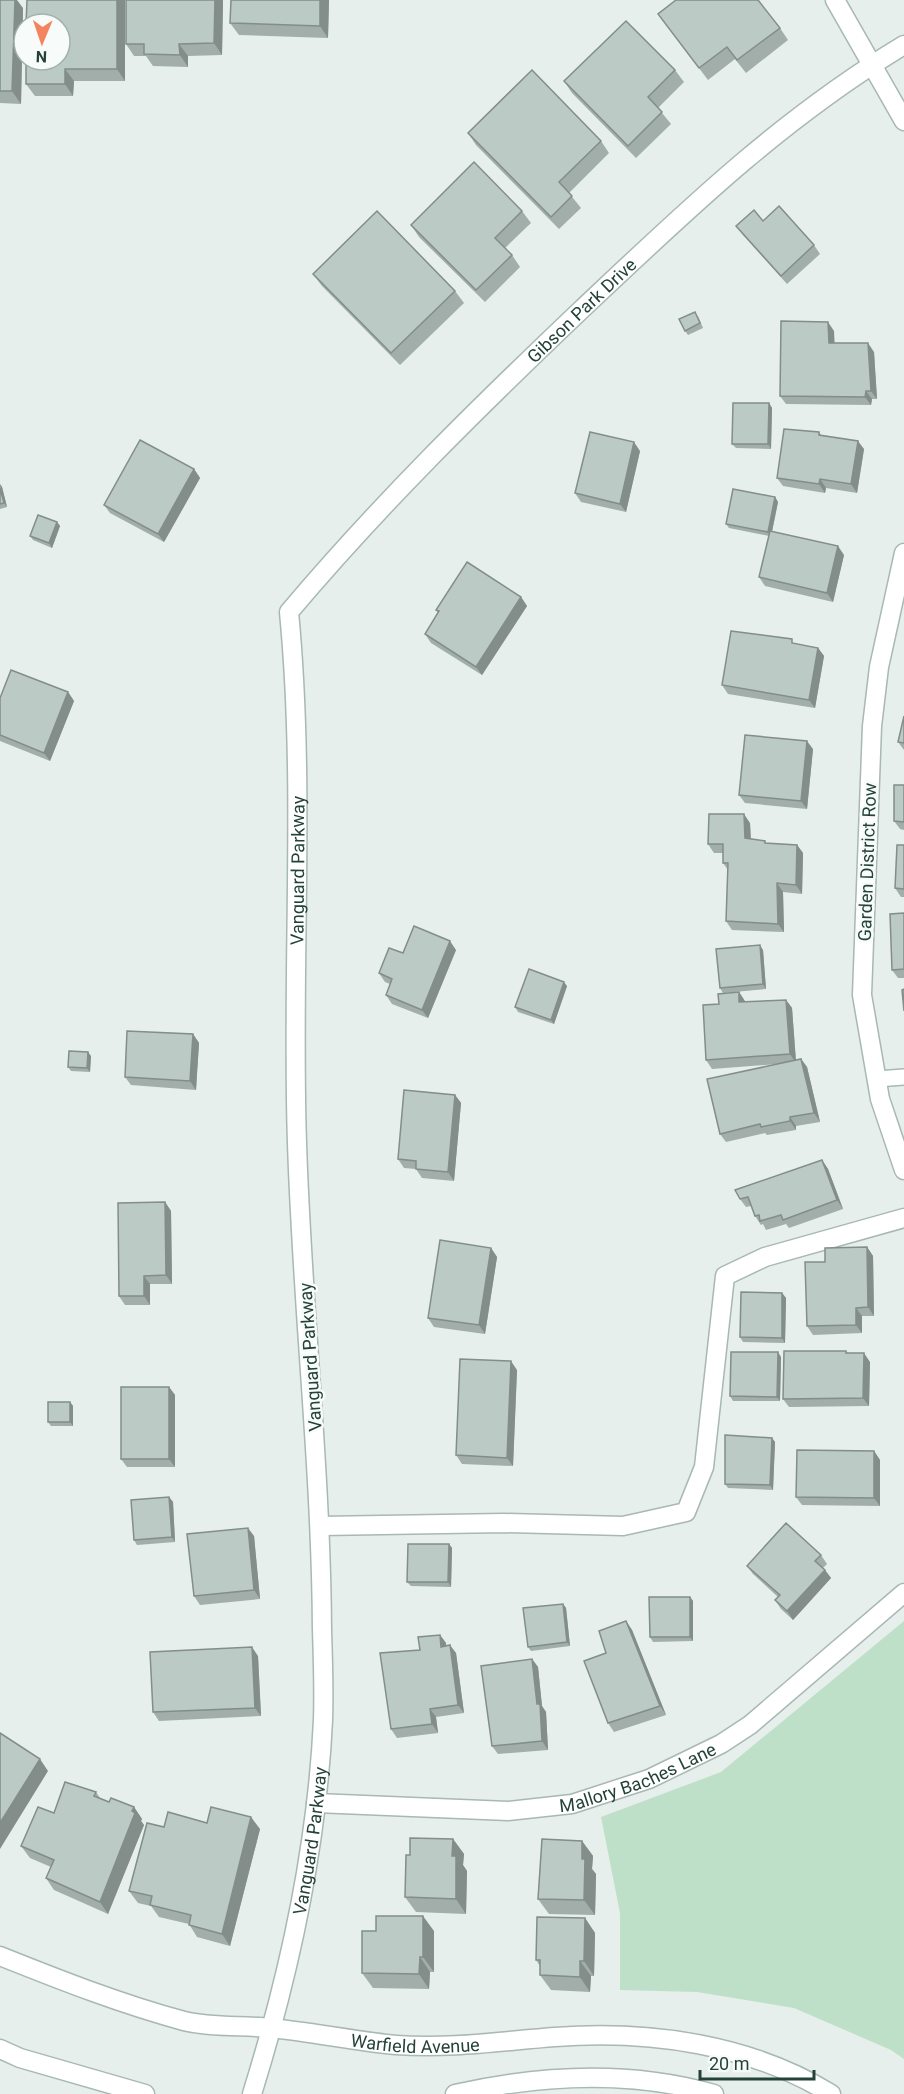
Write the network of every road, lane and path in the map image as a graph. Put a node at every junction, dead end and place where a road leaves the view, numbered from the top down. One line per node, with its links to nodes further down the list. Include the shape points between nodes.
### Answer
1 (835, 0): 3 (street)
2 (904, 45): 3 (street, Gibson Park Drive)
3 (873, 64): 4 (street); 6 (street, Gibson Park Drive, via 774,134 686,211 444,440 351,538)
4 (904, 121)
5 (904, 553): 8 (street, Garden District Row, via 879,667 872,726 862,995)
6 (289, 612): 11 (street, Vanguard Parkway, via 297,690 297,1148)
7 (904, 1077): 8 (lane)
8 (877, 1079): 9 (street, Garden District Row)
9 (904, 1170)
10 (904, 1218): 11 (street, via 765,1257 725,1276 704,1467 686,1512 622,1526)
11 (321, 1526): 13 (street, Vanguard Parkway, via 323,1718)
12 (904, 1593): 13 (street, Mallory Baches Lane, via 750,1725 721,1744 649,1779 573,1804 508,1811)
13 (316, 1803): 15 (street, Vanguard Parkway, via 312,1848)
14 (0, 1956): 15 (street, Warfield Avenue, via 73,1985 186,2021)
15 (273, 2028): 18 (street, Vanguard Parkway); 21 (street, Warfield Avenue, via 398,2045 651,2037 740,2053 812,2082)
16 (0, 2049): 17 (street)
17 (145, 2094)
18 (252, 2094)
19 (455, 2094): 20 (street, via 581,2077 658,2081)
20 (714, 2094)
21 (831, 2094)

